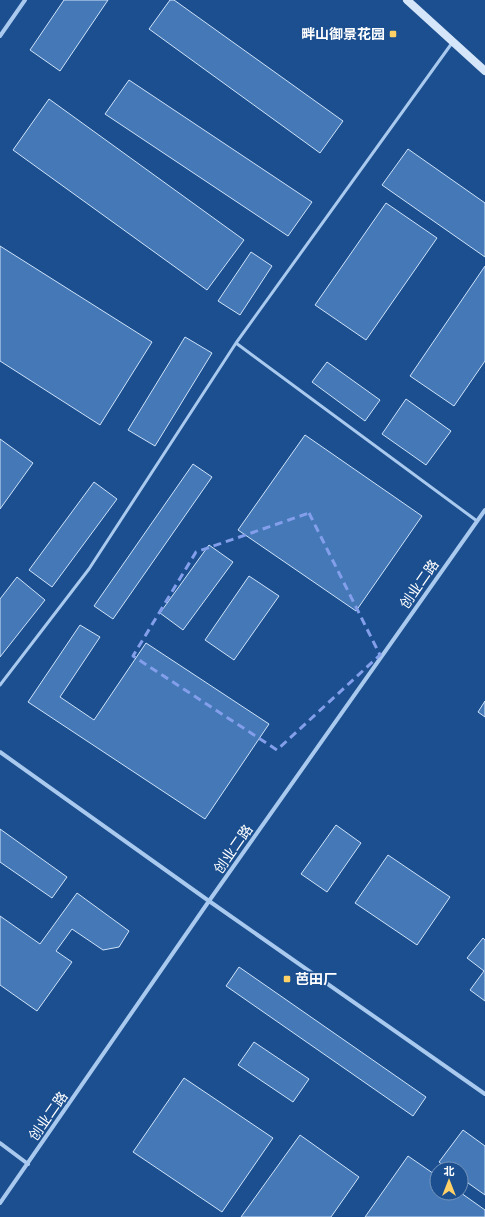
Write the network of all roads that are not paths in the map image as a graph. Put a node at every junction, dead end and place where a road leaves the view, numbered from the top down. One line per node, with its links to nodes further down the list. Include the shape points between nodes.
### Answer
1 (25, 0): 3 (street)
2 (407, 0): 4 (main road)
3 (0, 36)
4 (453, 42): 5 (main road); 6 (lane)
5 (485, 71)
6 (236, 343): 8 (lane); 9 (lane, via 89,568)
7 (485, 510): 8 (street, 创业二路)
8 (477, 521): 11 (street, 创业二路)
9 (0, 685)
10 (0, 752): 11 (street)
11 (209, 901): 12 (street); 14 (street, 创业二路)
12 (485, 1094)
13 (0, 1144): 14 (street)
14 (28, 1164): 15 (street, 创业二路)
15 (0, 1203)

